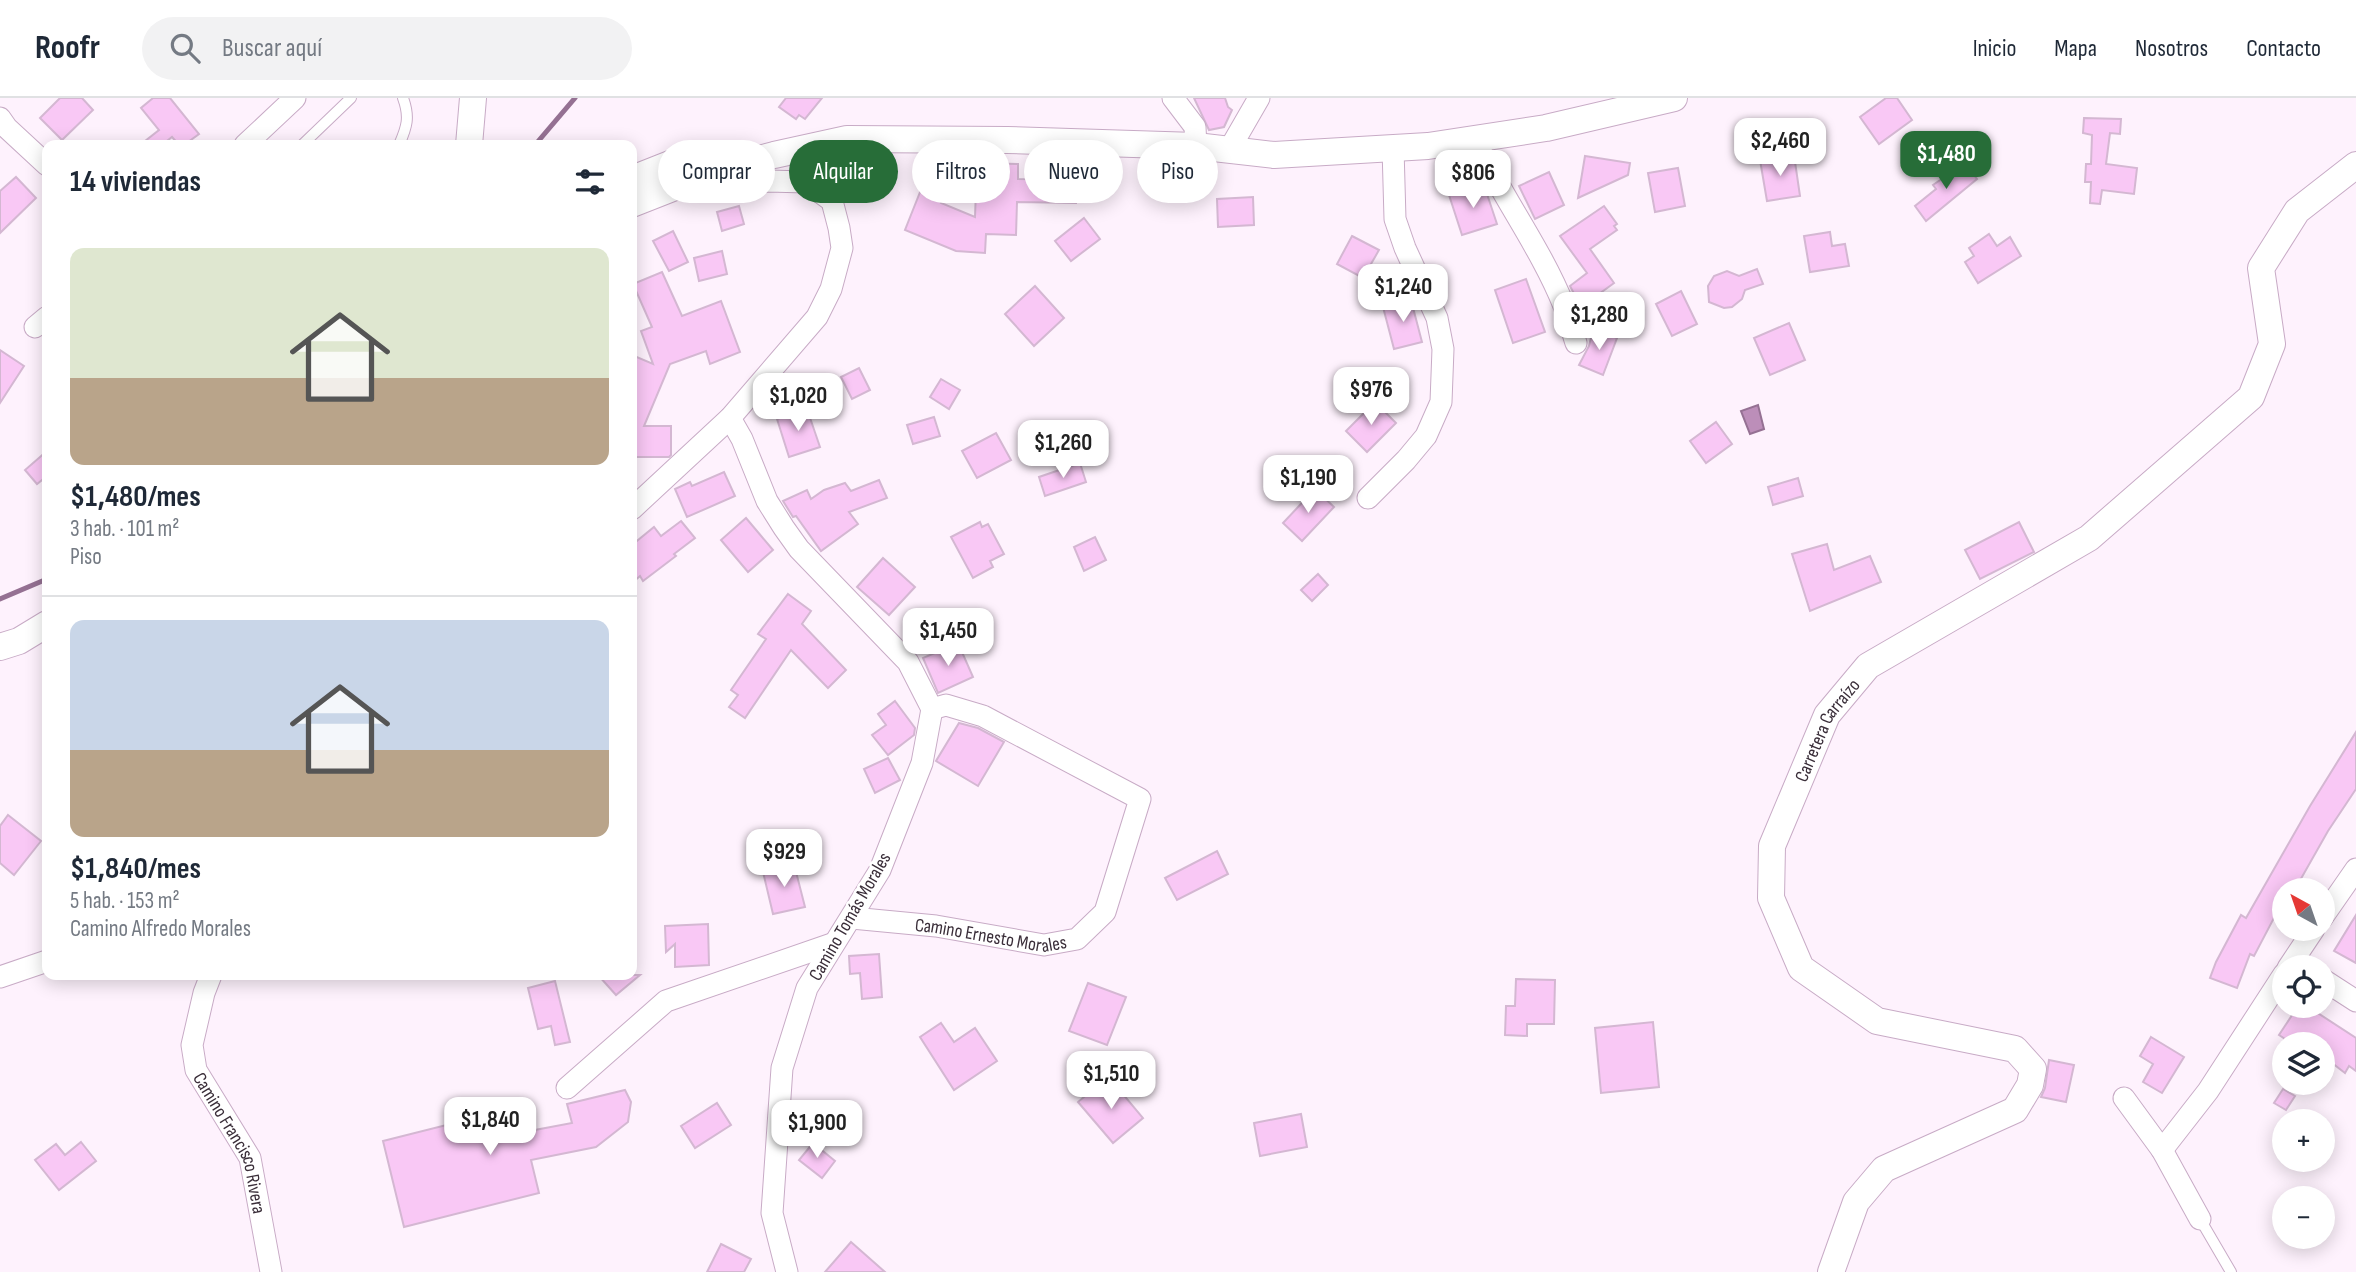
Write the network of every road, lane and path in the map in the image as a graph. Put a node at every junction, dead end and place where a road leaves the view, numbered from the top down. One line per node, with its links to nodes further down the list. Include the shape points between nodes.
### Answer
1 (295, 98): 10 (street)
2 (351, 98): 11 (lane)
3 (403, 98): 12 (lane, via 408,125)
4 (474, 98): 13 (street)
5 (1173, 98): 14 (street, via 1195,127)
6 (1259, 98): 18 (street)
7 (1674, 98): 9 (street, via 1546,128)
8 (2, 127): 20 (street)
9 (1475, 139): 16 (street); 27 (street, via 1564,306)
10 (250, 140)
11 (307, 140)
12 (401, 140)
13 (470, 140)
14 (1196, 140)
15 (1137, 144): 19 (street, via 847,139)
16 (1393, 148): 18 (street, via 1274,155); 29 (street, via 1395,219 1437,318 1443,349 1441,402 1426,436)
17 (1218, 149): 18 (street)
18 (1229, 150)
19 (775, 155)
20 (42, 161)
21 (2356, 165): 50 (street, Carretera Carraízo, via 2297,211 2261,268 2272,344 2251,397 2089,538 1868,666 1827,715 1772,846 1771,898 1801,968 1877,1021 2015,1049 2033,1069 2015,1110 1884,1169 1856,1202)
22 (658, 168): 23 (street)
23 (637, 176)
24 (775, 181): 28 (street, via 806,182 832,201 842,248 831,289 817,317)
25 (658, 194): 26 (street)
26 (637, 202)
27 (1576, 342)
28 (730, 418): 30 (street); 33 (street, via 784,528 908,663)
29 (1368, 498)
30 (637, 504)
31 (42, 627): 32 (street)
32 (0, 647)
33 (932, 709): 36 (street, Camino Tomás Morales, via 922,763 880,870); 36 (street, Camino Ernesto Morales, via 946,705 983,716 1140,799 1105,912 1077,939 1044,945 936,926)
34 (2356, 869): 35 (street)
35 (2335, 899)
36 (852, 918): 37 (street, Camino Tomás Morales)
37 (832, 944): 44 (street, via 666,1001); 49 (street, Camino Tomás Morales, via 807,988 782,1068 772,1213)
38 (42, 963): 39 (street)
39 (0, 977)
40 (209, 980): 48 (street, Camino Francisco Rivera, via 192,1045 196,1070 250,1158)
41 (2335, 987): 43 (street)
42 (2272, 998): 46 (street)
43 (2356, 1001)
44 (567, 1088)
45 (2124, 1098): 46 (street)
46 (2162, 1150): 47 (street)
47 (2200, 1219): 51 (lane)
48 (271, 1272)
49 (786, 1272)
50 (1831, 1272)
51 (2231, 1272)

